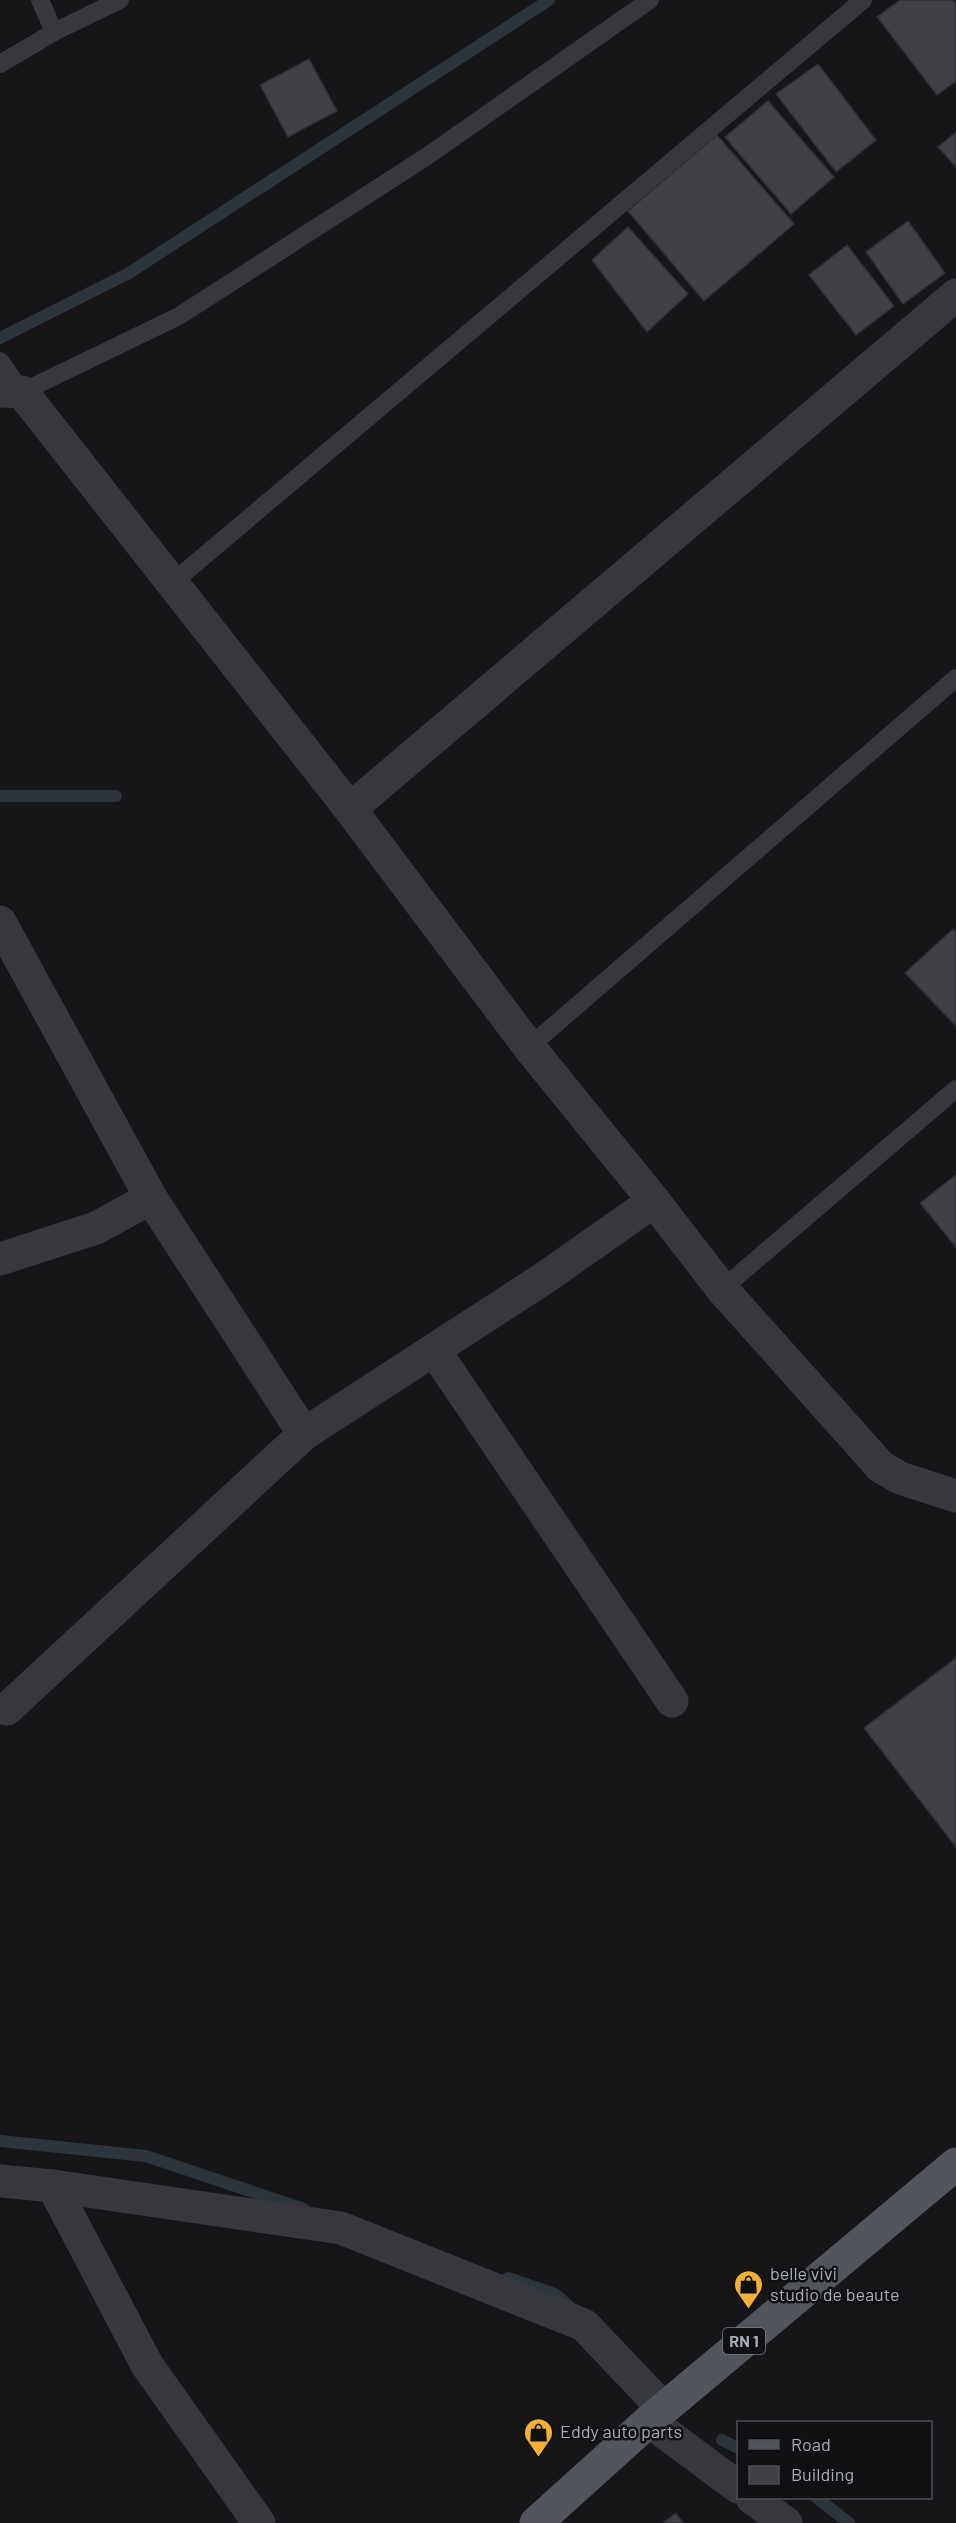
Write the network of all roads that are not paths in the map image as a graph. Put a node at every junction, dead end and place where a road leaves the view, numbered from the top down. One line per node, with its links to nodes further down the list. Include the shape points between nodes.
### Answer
1 (40, 0): 5 (lane)
2 (120, 0): 5 (lane)
3 (650, 0): 9 (lane, via 426,158 179,316)
4 (863, 0): 10 (lane)
5 (54, 32): 6 (lane)
6 (0, 64)
7 (956, 295): 12 (street)
8 (0, 361): 9 (lane)
9 (11, 391): 10 (street)
10 (172, 583): 12 (street)
11 (956, 678): 14 (lane)
12 (350, 809): 14 (street)
13 (0, 922): 16 (street)
14 (529, 1047): 17 (street)
15 (956, 1089): 19 (lane)
16 (151, 1198): 18 (street, via 96,1228); 21 (street)
17 (654, 1201): 19 (street); 20 (street)
18 (0, 1259)
19 (722, 1289): 22 (street, via 881,1467 900,1478)
20 (434, 1350): 21 (street); 23 (street)
21 (304, 1434): 24 (street)
22 (956, 1496)
23 (672, 1701)
24 (7, 1708)
25 (956, 2164): 28 (main road, RN 1)
26 (0, 2181): 27 (street)
27 (52, 2186): 28 (street, via 341,2228 584,2325); 31 (street, via 147,2365)
28 (656, 2415): 29 (street); 32 (main road, RN 1)
29 (737, 2486)
30 (753, 2499): 33 (street)
31 (259, 2523)
32 (536, 2523)
33 (786, 2523)

